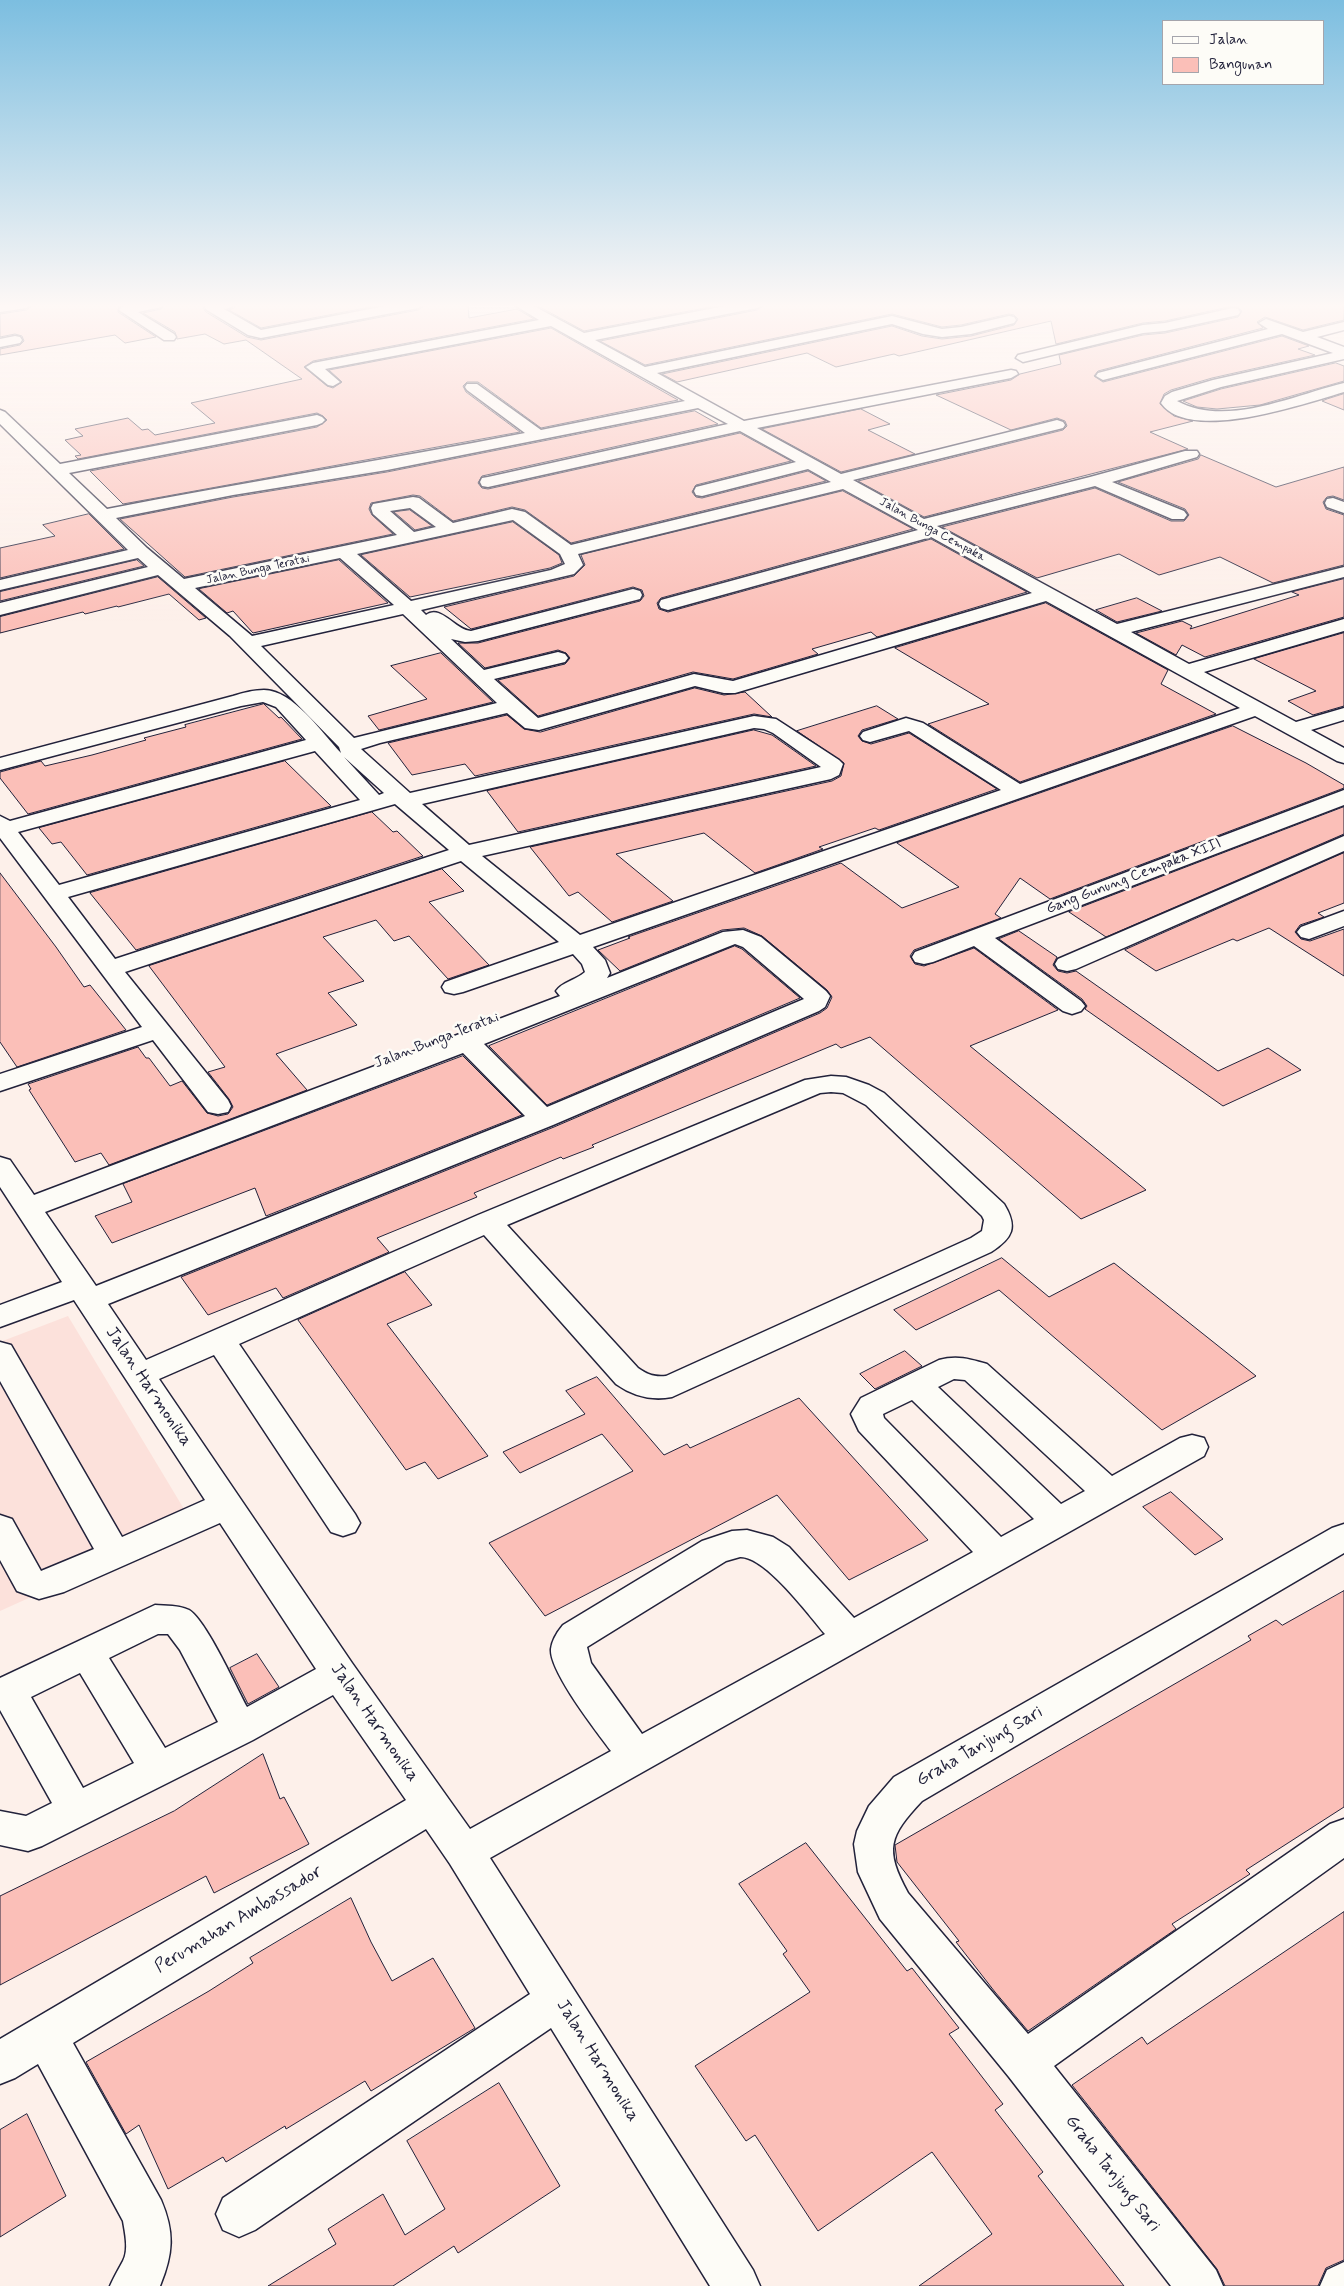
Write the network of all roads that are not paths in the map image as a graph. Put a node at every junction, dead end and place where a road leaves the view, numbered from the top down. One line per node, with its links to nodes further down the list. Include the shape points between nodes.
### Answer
1 (504, 411): 11 (street)
2 (660, 411): 11 (street)
3 (713, 411): 9 (street, Jalan Bunga Cempaka)
4 (821, 411): 9 (street)
5 (1183, 411): 6 (street, via 1209,417)
6 (1259, 411)
7 (0, 415): 14 (street)
8 (317, 420): 14 (street)
9 (742, 426): 13 (street, Jalan Bunga Cempaka); 17 (street)
10 (1057, 426): 15 (street)
11 (538, 435): 19 (street)
12 (1191, 454): 16 (street)
13 (808, 464): 15 (street, Jalan Bunga Cempaka); 18 (street)
14 (57, 470): 19 (street)
15 (842, 481): 22 (street, Jalan Bunga Cempaka); 24 (street)
16 (1096, 481): 20 (street); 22 (street)
17 (488, 482)
18 (702, 491)
19 (104, 515): 25 (street)
20 (1178, 515)
21 (451, 528): 23 (street, Jalan Bunga Teratai); 23 (street, via 413,502 379,508); 24 (street, Jalan Bunga Teratai, via 512,514)
22 (928, 528): 31 (street, Jalan Bunga Cempaka); 33 (street)
23 (410, 538): 26 (street, Jalan Bunga Teratai)
24 (568, 551): 34 (street, via 574,565 564,571)
25 (141, 552): 27 (street); 29 (street)
26 (344, 552): 30 (street, Jalan Bunga Teratai); 34 (street)
27 (161, 570): 30 (street); 35 (street)
28 (1344, 572): 37 (street)
29 (0, 584)
30 (181, 585): 38 (street, Jalan Bunga Teratai)
31 (1048, 594): 37 (street, Jalan Bunga Cempaka); 42 (street, via 735,688 694,680 538,724 532,724)
32 (632, 596): 34 (street, via 471,637 454,634)
33 (668, 604)
34 (411, 605): 38 (street); 41 (street)
35 (0, 608)
36 (1344, 625): 40 (street)
37 (1114, 631): 40 (street, Jalan Bunga Cempaka)
38 (248, 643): 48 (street, Jalan Bunga Teratai)
39 (558, 658): 41 (street)
40 (1187, 671): 43 (street, Jalan Bunga Cempaka)
41 (479, 677): 42 (street)
42 (511, 706): 48 (street)
43 (1256, 709): 45 (street, Jalan Bunga Cempaka); 51 (street)
44 (1344, 714): 45 (street)
45 (1294, 729): 49 (street, Jalan Bunga Cempaka)
46 (870, 736): 51 (street, via 906,724 916,727)
47 (320, 743): 50 (street, via 283,703 271,696 263,696); 54 (street); 55 (street)
48 (350, 746): 53 (street, Jalan Bunga Teratai, via 350,750)
49 (1344, 756)
50 (0, 764)
51 (1017, 791): 62 (street)
52 (1344, 797): 61 (street, Gang Gunung Cempaka XIII)
53 (401, 798): 54 (street); 57 (street, Jalan Bunga Teratai); 57 (street, via 754,722 769,723 832,764 831,770 823,774)
54 (375, 802): 58 (street)
55 (2, 826): 58 (street)
56 (1344, 843): 64 (street)
57 (463, 853): 62 (street, Jalan Bunga Teratai); 65 (street)
58 (54, 894): 65 (street)
59 (1344, 918): 60 (street)
60 (1309, 932)
61 (977, 937): 63 (street, Gang Gunung Cempaka XIII); 67 (street)
62 (577, 944): 66 (street); 74 (street, Jalan Bunga Teratai, via 597,969 595,977 581,986)
63 (924, 957)
64 (1067, 964)
65 (110, 969): 68 (street)
66 (454, 987)
67 (1072, 1006)
68 (158, 1030): 70 (street); 71 (street)
69 (467, 1042): 72 (street); 72 (street, via 732,937 743,937 752,942 817,996 816,1002 810,1006); 74 (street)
70 (0, 1083)
71 (218, 1106)
72 (543, 1119): 76 (street)
73 (0, 1166): 74 (street, Jalan Harmonika)
74 (24, 1202): 76 (street, Jalan Harmonika)
75 (488, 1222): 75 (street, via 814,1086 845,1083 875,1098 994,1211 998,1230 992,1238 972,1249 660,1389 638,1384 626,1376); 78 (street)
76 (84, 1293): 77 (street); 80 (street, Jalan Harmonika)
77 (0, 1316)
78 (219, 1340): 80 (street); 86 (street)
79 (0, 1353): 89 (street)
80 (140, 1375): 84 (street, Jalan Harmonika)
81 (916, 1385): 83 (street, via 950,1368 976,1372); 85 (street); 90 (street, via 872,1406 867,1414 870,1423)
82 (1192, 1447): 83 (street)
83 (1110, 1494): 85 (street)
84 (227, 1505): 89 (street); 93 (street, Jalan Harmonika)
85 (1058, 1522): 90 (street)
86 (343, 1523)
87 (0, 1528): 89 (street, via 29,1581 39,1585)
88 (1344, 1538): 105 (street, Graha Tanjung Sari, via 908,1789 889,1808 876,1828 872,1853 879,1879 894,1906)
89 (114, 1555)
90 (997, 1555): 91 (street)
91 (851, 1638): 96 (street); 96 (street, via 777,1557 763,1547 747,1542 714,1551 576,1635 570,1642 568,1650 574,1669)
92 (87, 1653): 94 (street); 95 (street, via 155,1618 178,1621 194,1640); 97 (street)
93 (339, 1674): 95 (street); 98 (street, Jalan Harmonika)
94 (4, 1693): 99 (street)
95 (240, 1729): 97 (street)
96 (636, 1756): 102 (street)
97 (158, 1770): 99 (street)
98 (432, 1805): 102 (street, Jalan Harmonika); 104 (street, Perumahan Ambassador)
99 (76, 1811): 100 (street, via 28,1834)
100 (0, 1828)
101 (1344, 1836): 105 (street)
102 (464, 1852): 103 (street, Jalan Harmonika)
103 (558, 1999): 107 (street); 109 (street, Jalan Harmonika)
104 (46, 2036): 106 (street, Perumahan Ambassador); 108 (street, via 145,2216 149,2258 143,2275)
105 (1024, 2062): 110 (street, Graha Tanjung Sari)
106 (0, 2063)
107 (239, 2214)
108 (133, 2286)
109 (737, 2286)
110 (1200, 2286)

